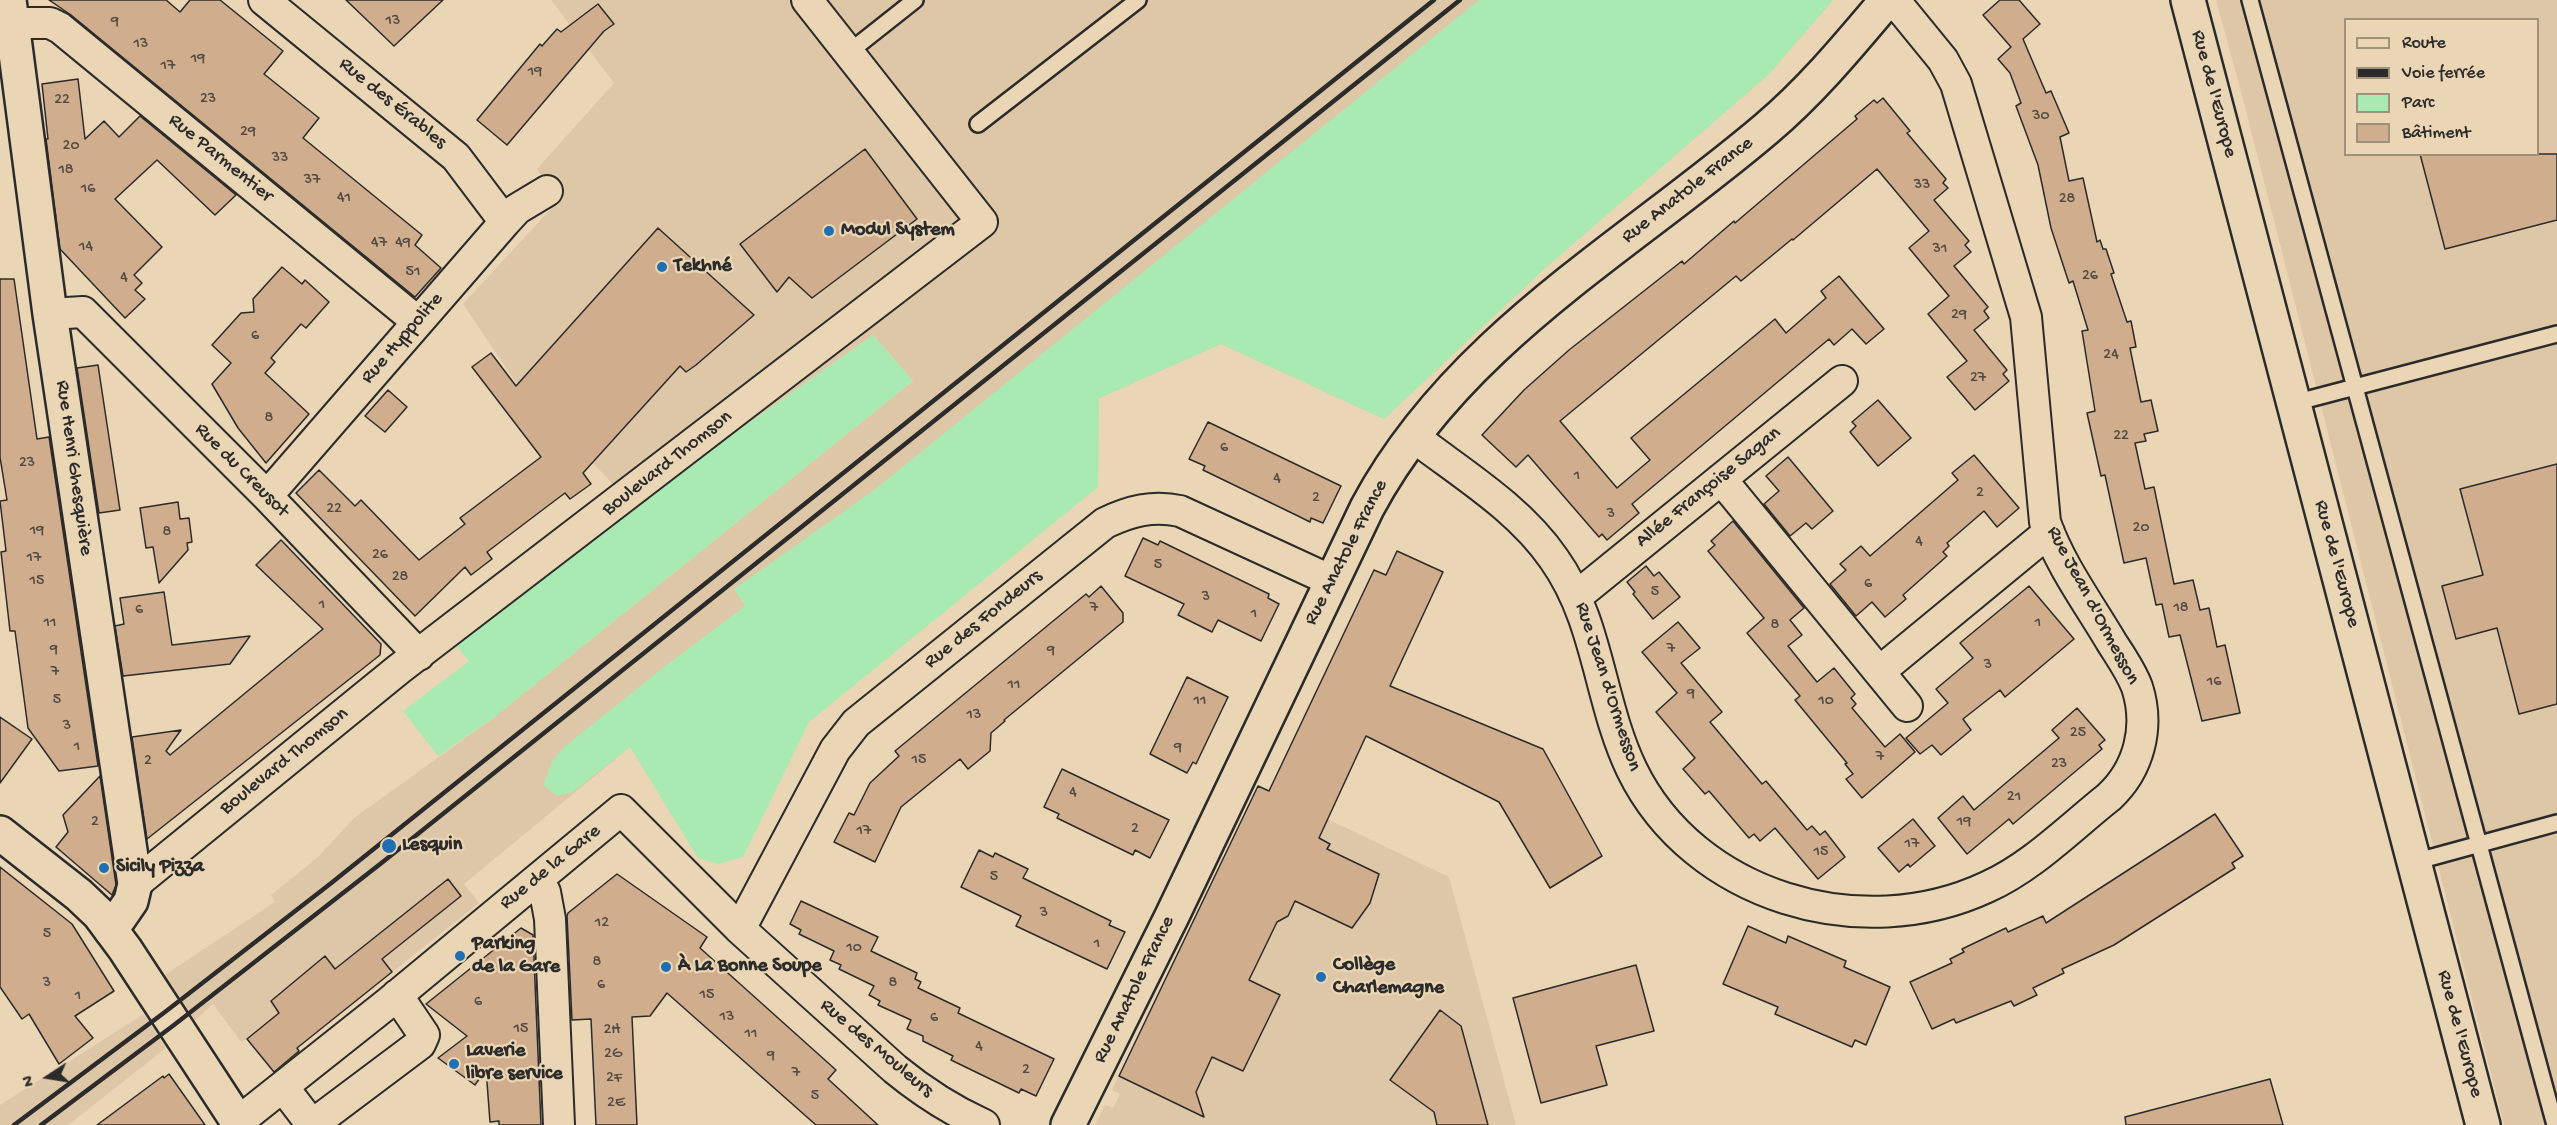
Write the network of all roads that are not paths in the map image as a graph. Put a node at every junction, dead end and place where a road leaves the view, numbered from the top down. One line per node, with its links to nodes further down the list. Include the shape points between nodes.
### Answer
1 (264, 0): 13 (street, Rue des Érables, via 456,157)
2 (807, 0): 10 (street, Boulevard Thomson)
3 (915, 0): 10 (lane)
4 (1138, 0): 11 (lane)
5 (1887, 0): 20 (street, Rue Anatole France, via 1800,99 1704,180 1518,323 1470,370)
6 (1894, 0): 23 (street, Rue Jean d'Ormesson, via 1943,60 1956,84 2023,302)
7 (2250, 0): 18 (lane)
8 (2188, 1): 19 (street, Rue de l'Europe)
9 (10, 11): 14 (street, Rue Henri Ghesquière); 15 (street, Rue Parmentier, via 60,27)
10 (848, 53): 26 (street, Boulevard Thomson, via 982,222)
11 (978, 124)
12 (548, 191): 13 (street, Rue Hyppolite, via 517,209)
13 (505, 222): 15 (street, Rue Hyppolite)
14 (50, 314): 22 (street, Rue du Creusot, via 83,312); 35 (street, Rue Henri Ghesquière)
15 (418, 322): 22 (street, Rue Hyppolite)
16 (2557, 334): 18 (lane)
17 (1842, 381): 21 (street, Allée Françoise Sagan)
18 (2355, 387): 19 (lane); 32 (lane)
19 (2294, 403): 33 (street, Rue de l'Europe)
20 (1414, 437): 24 (street, Rue Anatole France, via 1375,493); 25 (street, Rue Jean d'Ormesson, via 1529,529)
21 (1720, 479): 25 (street, Allée Françoise Sagan); 27 (street)
22 (267, 496): 26 (street, Rue du Creusot)
23 (2049, 532): 25 (street, Rue Jean d'Ormesson, via 2132,676 2141,701 2138,754 2122,785 2020,867 1974,893 1916,909 1868,912 1788,900 1734,876 1685,841 1660,815 1632,769); 27 (street)
24 (1332, 581): 36 (street, Rue des Fondeurs, via 1180,511 1141,510 1105,523 856,723 836,750); 43 (street, Rue Anatole France)
25 (1577, 596)
26 (419, 655): 35 (street, Boulevard Thomson)
27 (1879, 672): 28 (street)
28 (1907, 706)
29 (621, 810): 34 (street, Rue de la Gare); 36 (street, Rue des Mouleurs)
30 (2557, 823): 32 (lane)
31 (0, 833): 37 (street, via 80,895)
32 (2479, 844): 33 (lane); 45 (lane)
33 (2414, 862): 44 (street, Rue de l'Europe)
34 (538, 879): 38 (street, Rue de la Gare); 41 (street, via 550,919)
35 (135, 884): 37 (street, via 131,901)
36 (740, 929): 42 (street, Rue des Mouleurs, via 920,1090)
37 (111, 930): 40 (street)
38 (397, 995): 39 (street, Rue de la Gare); 39 (street, via 420,1026 424,1035 420,1044 316,1122 309,1121)
39 (283, 1087): 40 (street, Rue de la Gare)
40 (239, 1124)
41 (560, 1125)
42 (984, 1125)
43 (1068, 1125)
44 (2483, 1125)
45 (2555, 1125)

